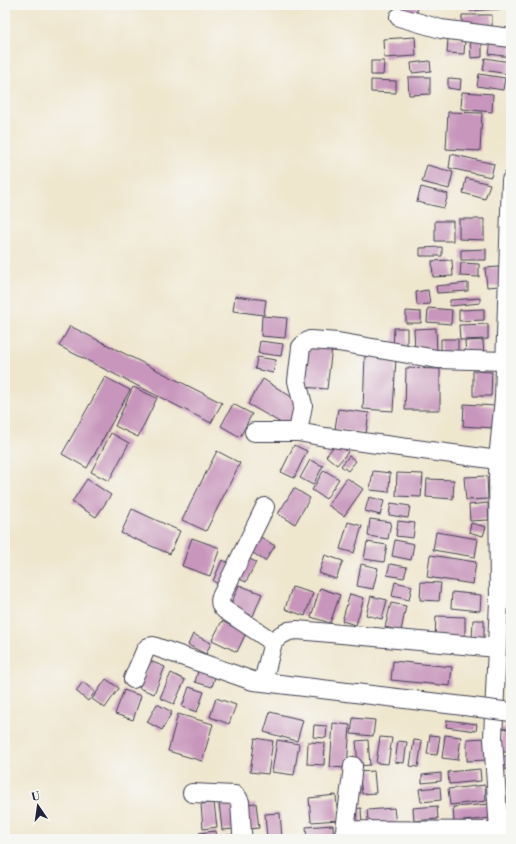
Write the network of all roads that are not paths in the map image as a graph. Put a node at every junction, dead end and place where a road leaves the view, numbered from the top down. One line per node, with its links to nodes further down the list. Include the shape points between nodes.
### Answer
1 (399, 17): 2 (street, via 441,29)
2 (511, 38)
3 (511, 180): 4 (street)
4 (505, 361): 6 (street, via 437,359 338,342 310,340 301,348 297,381 303,405); 7 (street)
5 (254, 432): 6 (street)
6 (298, 432): 7 (street)
7 (498, 460): 10 (street)
8 (265, 507): 9 (street, via 219,603 225,610)
9 (273, 642): 10 (street, via 289,631 297,630); 12 (street)
10 (497, 648): 17 (street, via 493,738)
11 (133, 679): 12 (street, via 144,651 153,646 253,681)
12 (263, 682): 13 (street, bridge)
13 (511, 712)
14 (353, 766): 16 (street)
15 (192, 793): 18 (street, via 235,795 240,802)
16 (344, 834): 17 (street)
17 (499, 835)
18 (243, 839)

